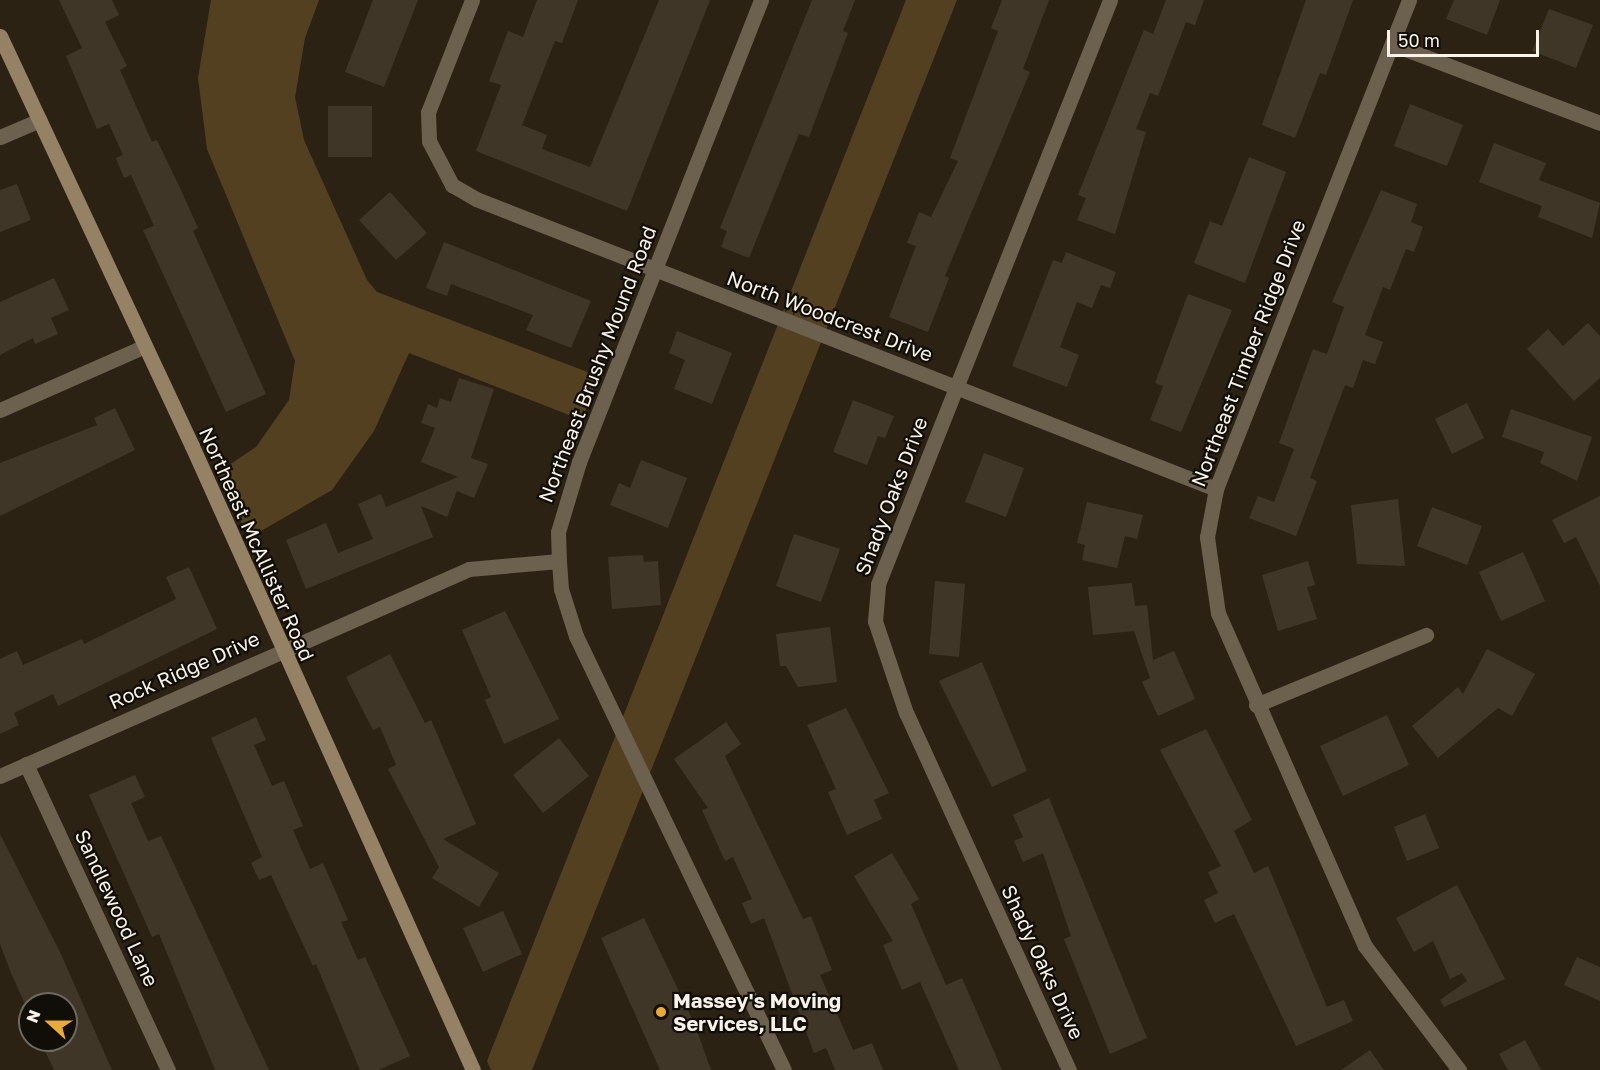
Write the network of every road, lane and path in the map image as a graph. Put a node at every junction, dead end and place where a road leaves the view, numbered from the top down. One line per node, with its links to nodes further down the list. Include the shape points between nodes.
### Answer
1 (472, 0): 10 (street, North Woodcrest Drive, via 428,112 429,141 439,168 476,200)
2 (760, 0): 10 (street, Northeast Brushy Mound Road)
3 (1110, 0): 12 (street, Shady Oaks Drive)
4 (1409, 0): 6 (street, Northeast Timber Ridge Drive)
5 (0, 36): 7 (street, Northeast McAllister Road)
6 (1392, 44): 8 (street); 14 (street, Northeast Timber Ridge Drive)
7 (40, 120): 9 (street); 11 (street, Northeast McAllister Road)
8 (1600, 123)
9 (0, 137)
10 (655, 269): 12 (street, North Woodcrest Drive); 15 (street, Northeast Brushy Mound Road, via 564,504)
11 (145, 346): 13 (street); 17 (street, Northeast McAllister Road)
12 (956, 387): 14 (street, North Woodcrest Drive); 24 (street, Shady Oaks Drive, via 878,584 875,621 906,713)
13 (0, 410)
14 (1216, 489): 18 (street, Northeast Timber Ridge Drive, via 1207,537 1209,571 1218,613)
15 (559, 561): 17 (street, Rock Ridge Drive, via 470,569); 23 (street, Northeast Brushy Mound Road, via 564,601 576,636)
16 (1425, 635): 18 (street)
17 (281, 650): 19 (street, Rock Ridge Drive); 22 (street, Northeast McAllister Road)
18 (1256, 705): 25 (street, Northeast Timber Ridge Drive, via 1365,946)
19 (26, 764): 20 (street, Rock Ridge Drive); 21 (street, Sandlewood Lane)
20 (0, 776)
21 (168, 1070)
22 (472, 1070)
23 (784, 1070)
24 (1069, 1070)
25 (1459, 1070)

